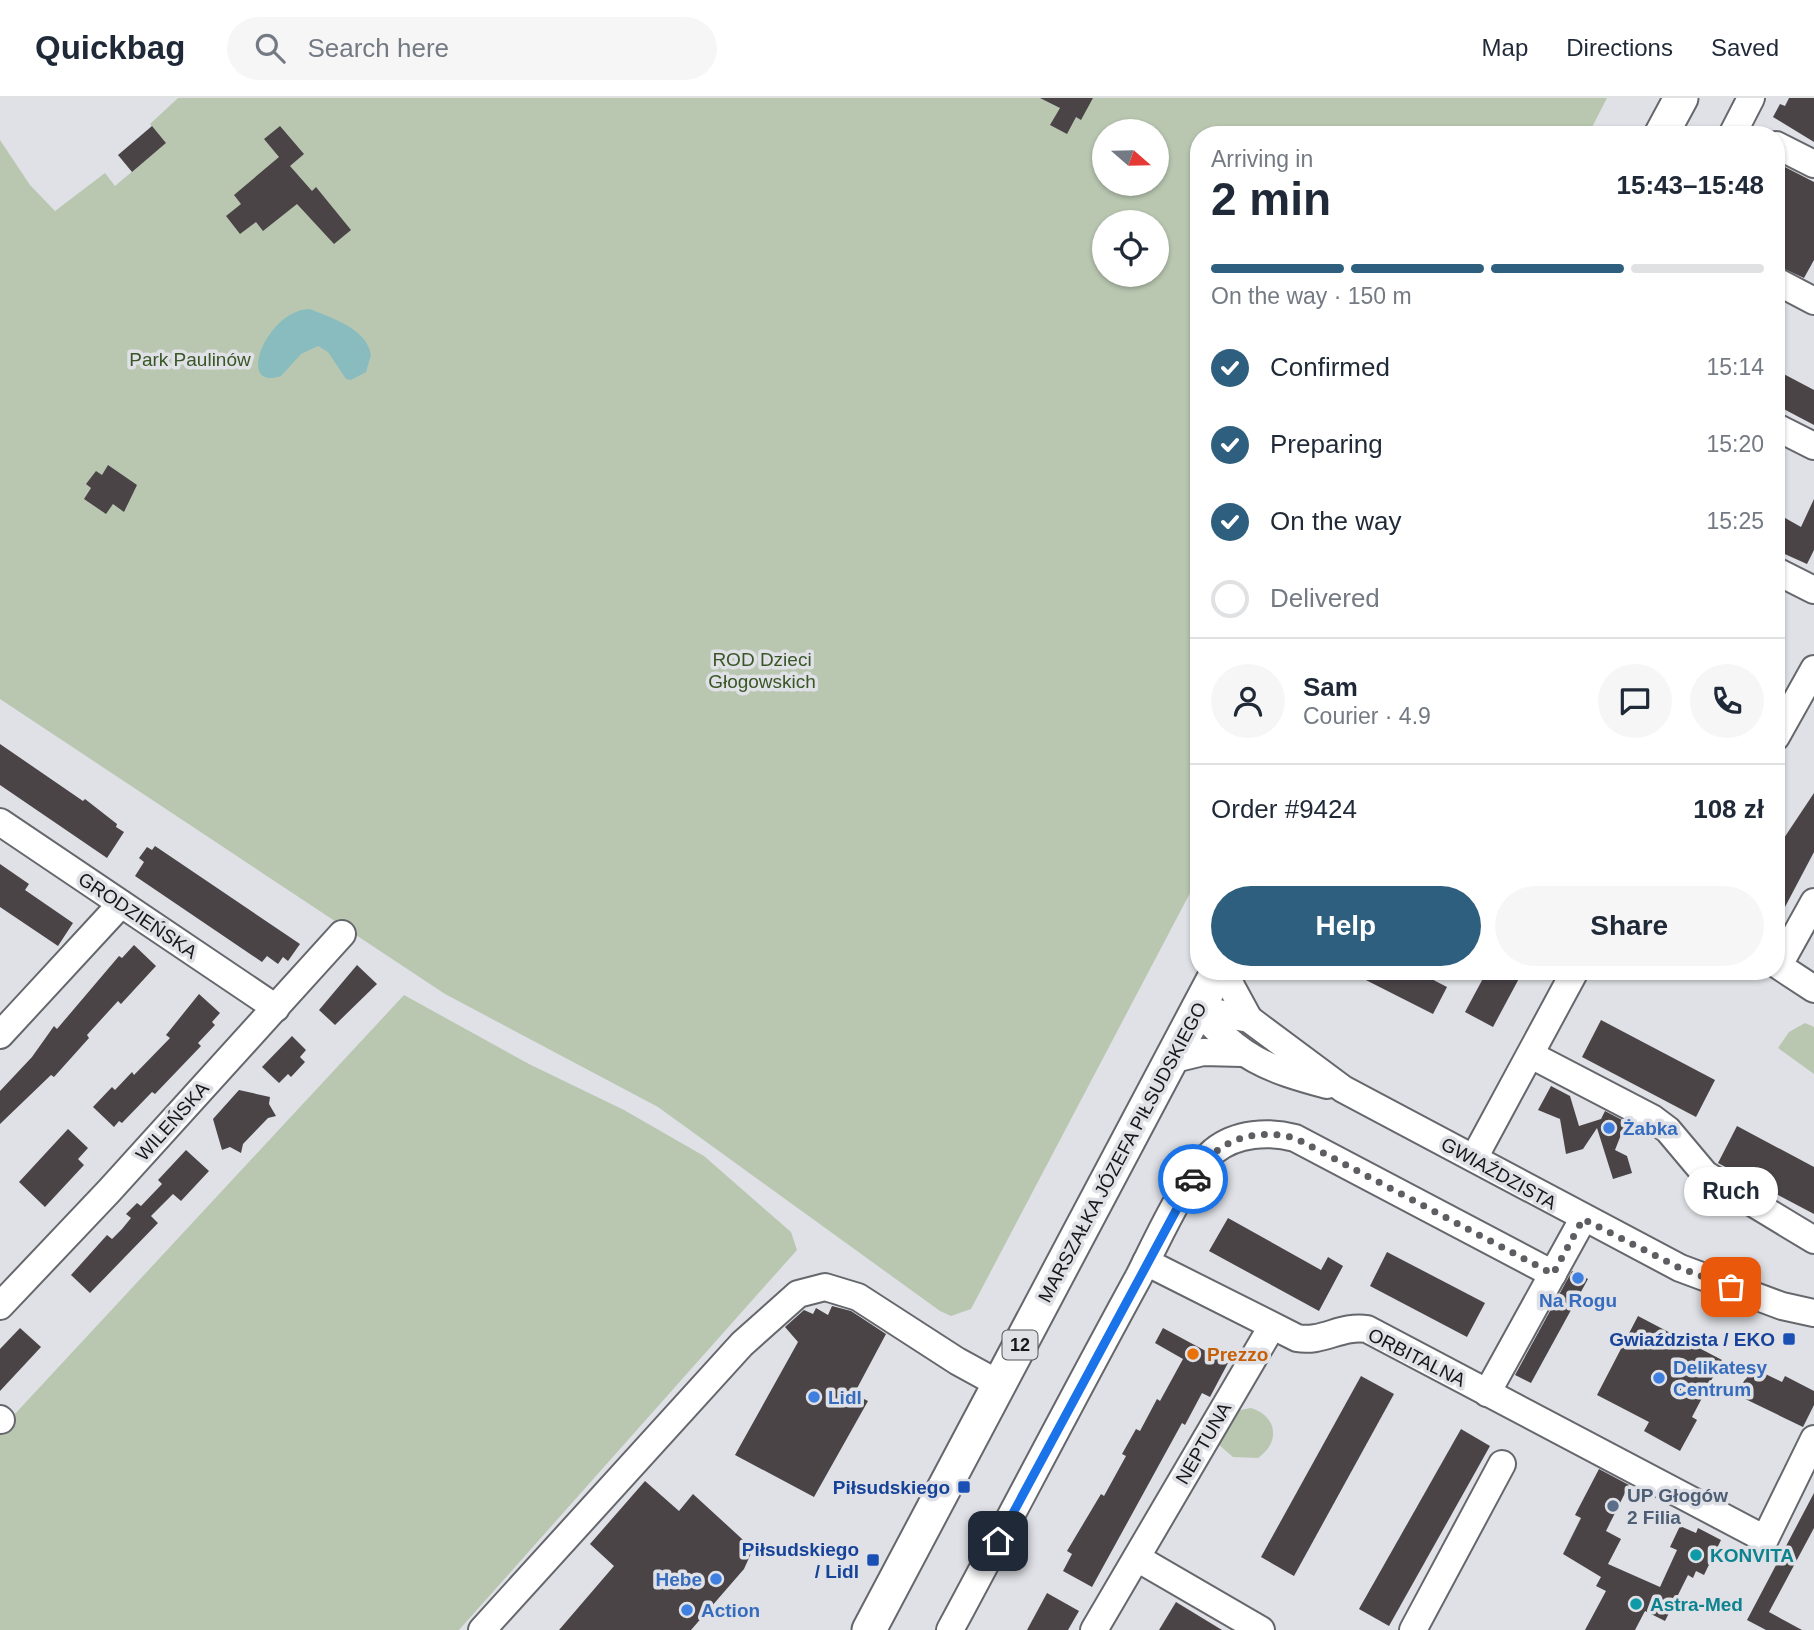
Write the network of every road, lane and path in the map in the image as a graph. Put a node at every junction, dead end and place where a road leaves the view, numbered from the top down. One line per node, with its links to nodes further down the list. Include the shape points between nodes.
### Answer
1 (1681, 98): 3 (main road)
2 (1751, 98): 4 (street)
3 (1666, 126)
4 (1743, 126)
5 (1785, 150): 6 (street)
6 (1814, 164)
7 (1785, 286): 8 (street)
8 (1814, 302)
9 (1785, 432): 10 (street)
10 (1814, 446)
11 (1785, 575): 12 (street)
12 (1814, 590)
13 (1814, 669): 14 (street)
14 (1785, 719)
15 (0, 822): 17 (street, GRODZIEŃSKA)
16 (1814, 902): 19 (street)
17 (121, 904): 25 (street, GRODZIEŃSKA); 28 (street)
18 (342, 934): 25 (street, WILEŃSKA)
19 (1785, 951)
20 (1785, 969): 24 (street)
21 (1213, 980): 26 (main road, MARSZAŁKA JÓZEFA PIŁSUDSKIEGO / 12)
22 (1230, 980): 27 (street)
23 (1570, 980): 30 (street)
24 (1814, 989)
25 (276, 1008): 38 (street, WILEŃSKA)
26 (1198, 1009): 27 (street, GWIAŹDZISTA); 29 (street, GWIAŹDZISTA, via 1224,1040); 31 (main road, MARSZAŁKA JÓZEFA PIŁSUDSKIEGO / 12)
27 (1249, 1019): 32 (street, GWIAŹDZISTA)
28 (0, 1035)
29 (1242, 1053): 31 (street, via 1203,1052); 32 (street, GWIAŹDZISTA, via 1285,1073)
30 (1531, 1055): 33 (street); 35 (street, via 1652,1118 1668,1130 1704,1174)
31 (1170, 1060): 41 (main road, MARSZAŁKA JÓZEFA PIŁSUDSKIEGO / 12)
32 (1343, 1089): 33 (street, GWIAŹDZISTA)
33 (1474, 1158): 34 (street, GWIAŹDZISTA)
34 (1583, 1219): 37 (street, ORBITALNA); 39 (street, GWIAŹDZISTA, via 1680,1268 1782,1306)
35 (1814, 1240)
36 (1146, 1262): 37 (street, via 1200,1165 1216,1149 1240,1138 1278,1133); 40 (street, ORBITALNA); 49 (street)
37 (1553, 1274): 42 (street, ORBITALNA)
38 (0, 1306)
39 (1814, 1313)
40 (1271, 1328): 42 (street, ORBITALNA, via 1309,1341 1355,1327 1367,1329); 45 (street, NEPTUNA)
41 (999, 1384): 47 (street, via 858,1297 825,1287 798,1294 742,1344); 48 (main road, MARSZAŁKA JÓZEFA PIŁSUDSKIEGO / 12)
42 (1487, 1393): 43 (street, via 1765,1539)
43 (1814, 1439)
44 (1502, 1465): 52 (street)
45 (1136, 1558): 46 (street); 50 (street, NEPTUNA)
46 (1233, 1623): 51 (street)
47 (482, 1630)
48 (869, 1630)
49 (950, 1630)
50 (1094, 1630)
51 (1261, 1630)
52 (1413, 1630)

